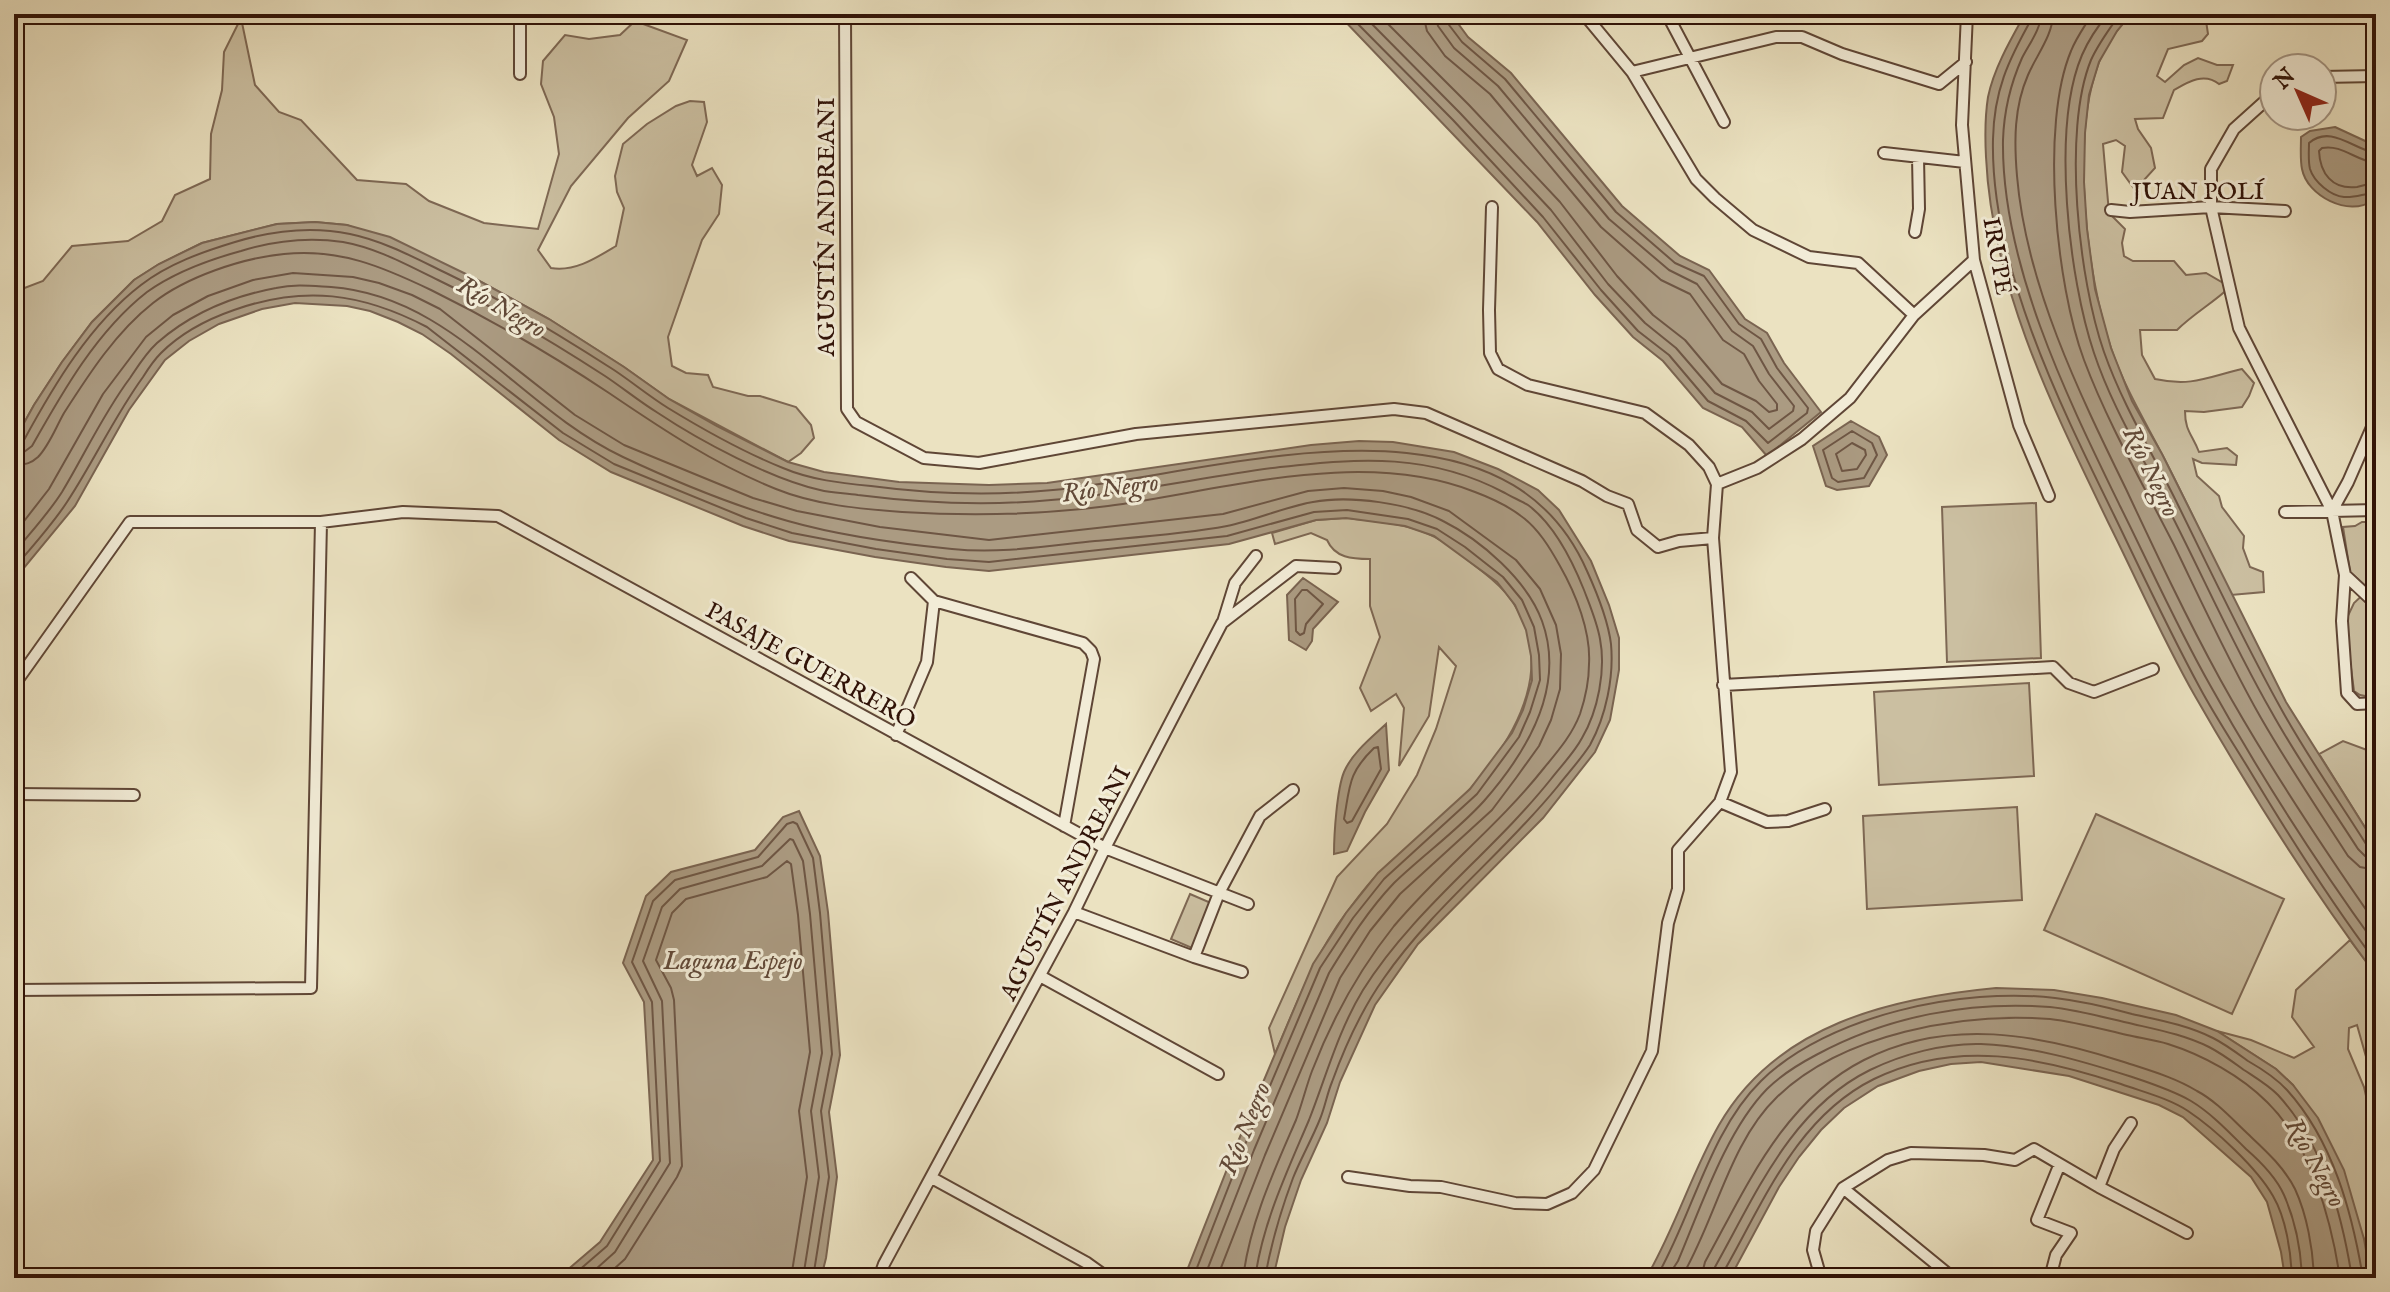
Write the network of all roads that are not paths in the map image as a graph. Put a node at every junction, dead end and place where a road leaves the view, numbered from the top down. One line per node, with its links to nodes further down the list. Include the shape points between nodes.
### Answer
1 (520, 14): 9 (street)
2 (845, 14): 31 (street, AGUSTÍN ANDREANI, via 847,409 856,422 924,458 979,463 1136,434 1394,409 1426,413 1628,504 1637,530 1658,547)
3 (1584, 14): 8 (street)
4 (1667, 14): 6 (street)
5 (1967, 14): 7 (street, IRUPÉ)
6 (1692, 59): 7 (street, via 1776,37 1802,37 1939,84); 8 (street); 13 (street)
7 (1966, 62): 16 (street, IRUPÉ)
8 (1632, 72): 23 (street, via 1689,168 1715,198 1753,230 1809,257 1858,263)
9 (520, 74)
10 (2376, 76): 11 (street)
11 (2338, 77)
12 (2258, 107): 18 (street, via 2234,129 2211,169)
13 (1724, 122)
14 (1884, 153): 15 (street)
15 (1918, 157): 16 (street); 21 (street)
16 (1965, 162): 22 (street, IRUPÉ)
17 (1492, 207): 25 (street, via 1490,353 1498,369 1528,385 1645,413 1689,445)
18 (2211, 207): 19 (street, JUAN POLÍ); 20 (street, JUAN POLÍ); 28 (street, via 2239,328)
19 (2111, 210)
20 (2285, 211)
21 (1915, 232)
22 (1974, 260): 23 (street); 26 (street, IRUPÉ, via 2019,425)
23 (1914, 315): 25 (street, via 1850,398 1802,439 1757,468)
24 (2376, 418): 28 (street)
25 (1717, 484): 31 (street)
26 (2049, 496)
27 (2376, 510): 28 (street)
28 (2332, 511): 29 (street); 34 (street)
29 (2285, 512)
30 (321, 522): 40 (street, via 130,522); 43 (street, PASAJE GUERRERO, via 403,512 498,516); 57 (street, via 311,988)
31 (1713, 538): 41 (street)
32 (1256, 556): 38 (street, via 1235,583)
33 (1335, 568): 38 (street, AGUSTÍN ANDREANI, via 1296,566)
34 (2345, 575): 37 (street); 42 (street, via 2347,693 2357,704)
35 (911, 578): 36 (street)
36 (934, 601): 43 (street, via 927,662); 49 (street, via 1083,643 1091,651 1094,659)
37 (2376, 604)
38 (1222, 623): 50 (street, AGUSTÍN ANDREANI)
39 (2153, 669): 41 (street, via 2094,692 2069,683 2053,667)
40 (14, 685)
41 (1723, 685): 47 (street, via 1731,772)
42 (2376, 703)
43 (896, 735): 49 (street, PASAJE GUERRERO)
44 (1293, 790): 51 (street, via 1260,816)
45 (14, 794): 46 (street)
46 (134, 795)
47 (1720, 802): 48 (street, via 1767,822); 61 (street, via 1678,850 1678,889 1668,923 1652,1051 1594,1170 1572,1193 1547,1204 1515,1203 1441,1187)
48 (1825, 809)
49 (1064, 826): 50 (street, PASAJE GUERRERO)
50 (1105, 848): 51 (street, PASAJE GUERRERO); 53 (street, AGUSTÍN ANDREANI)
51 (1219, 893): 52 (street, PASAJE GUERRERO); 54 (street)
52 (1248, 904)
53 (1074, 912): 54 (street); 56 (street, AGUSTÍN ANDREANI)
54 (1194, 957): 55 (street)
55 (1242, 972)
56 (1040, 976): 58 (street); 62 (street, AGUSTÍN ANDREANI)
57 (14, 990)
58 (1218, 1074)
59 (2131, 1123): 63 (street)
60 (2059, 1166): 63 (street); 64 (street, via 2034,1149 2015,1160 1911,1153 1888,1160); 70 (street, via 2037,1220 2071,1233 2056,1255)
61 (1348, 1177)
62 (932, 1178): 66 (street, AGUSTÍN ANDREANI); 67 (street)
63 (2099, 1187): 65 (street)
64 (1843, 1188): 68 (street, via 1816,1231 1813,1250); 69 (street)
65 (2187, 1233)
66 (879, 1278)
67 (1108, 1278)
68 (1821, 1278)
69 (1953, 1278)
70 (2050, 1278)

